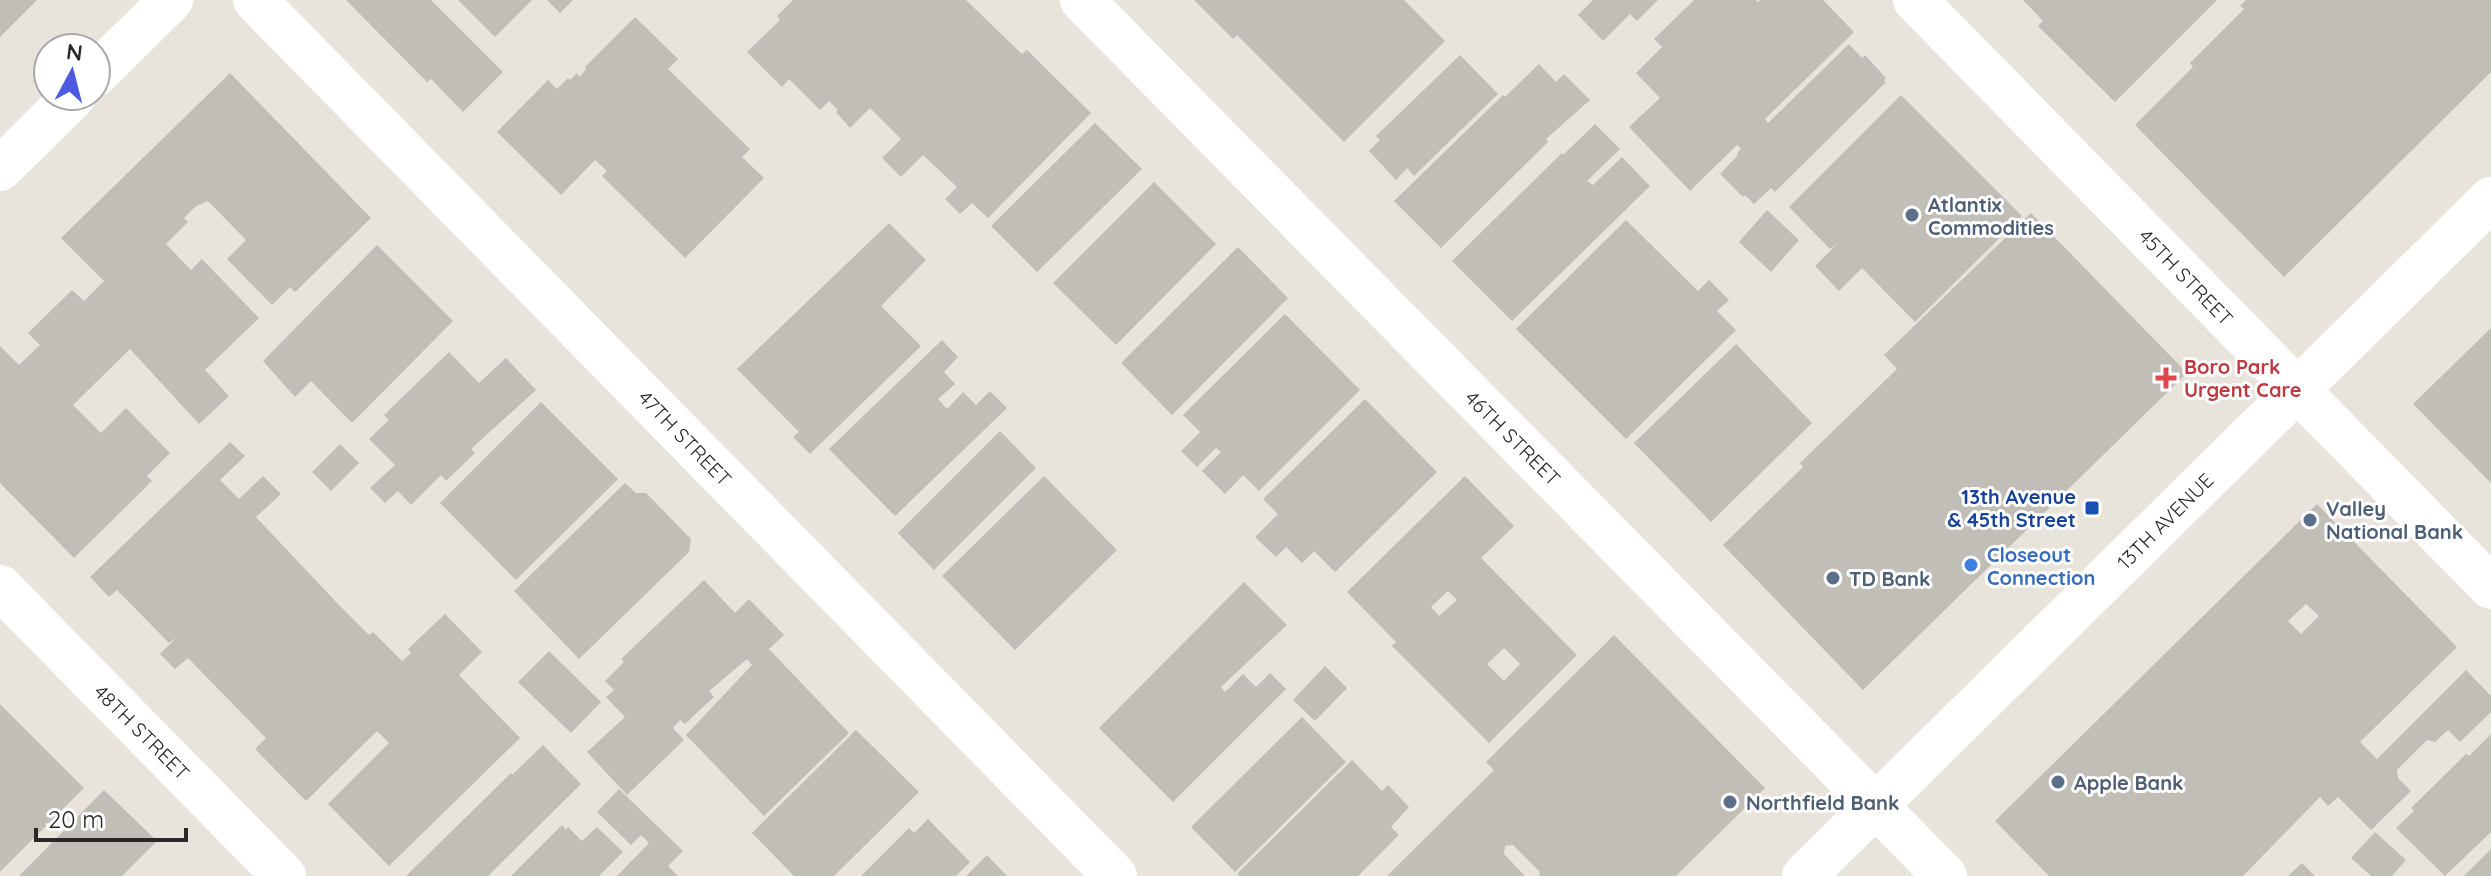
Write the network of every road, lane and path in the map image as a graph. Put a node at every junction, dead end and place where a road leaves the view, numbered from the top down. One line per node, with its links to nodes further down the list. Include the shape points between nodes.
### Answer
1 (171, 0): 5 (street)
2 (255, 0): 14 (street, 47TH STREET)
3 (1082, 0): 12 (street, 46TH STREET)
4 (1915, 0): 9 (street, 45TH STREET)
5 (112, 58)
6 (58, 112): 7 (street)
7 (0, 169)
8 (2491, 199): 9 (street, 13TH AVENUE)
9 (2297, 391): 11 (street, 45TH STREET); 12 (street, 13TH AVENUE)
10 (0, 587): 13 (street, 48TH STREET)
11 (2491, 587)
12 (1875, 805): 15 (street, 13TH AVENUE); 16 (street, 46TH STREET)
13 (284, 876)
14 (1115, 876)
15 (1804, 876)
16 (1945, 876)

